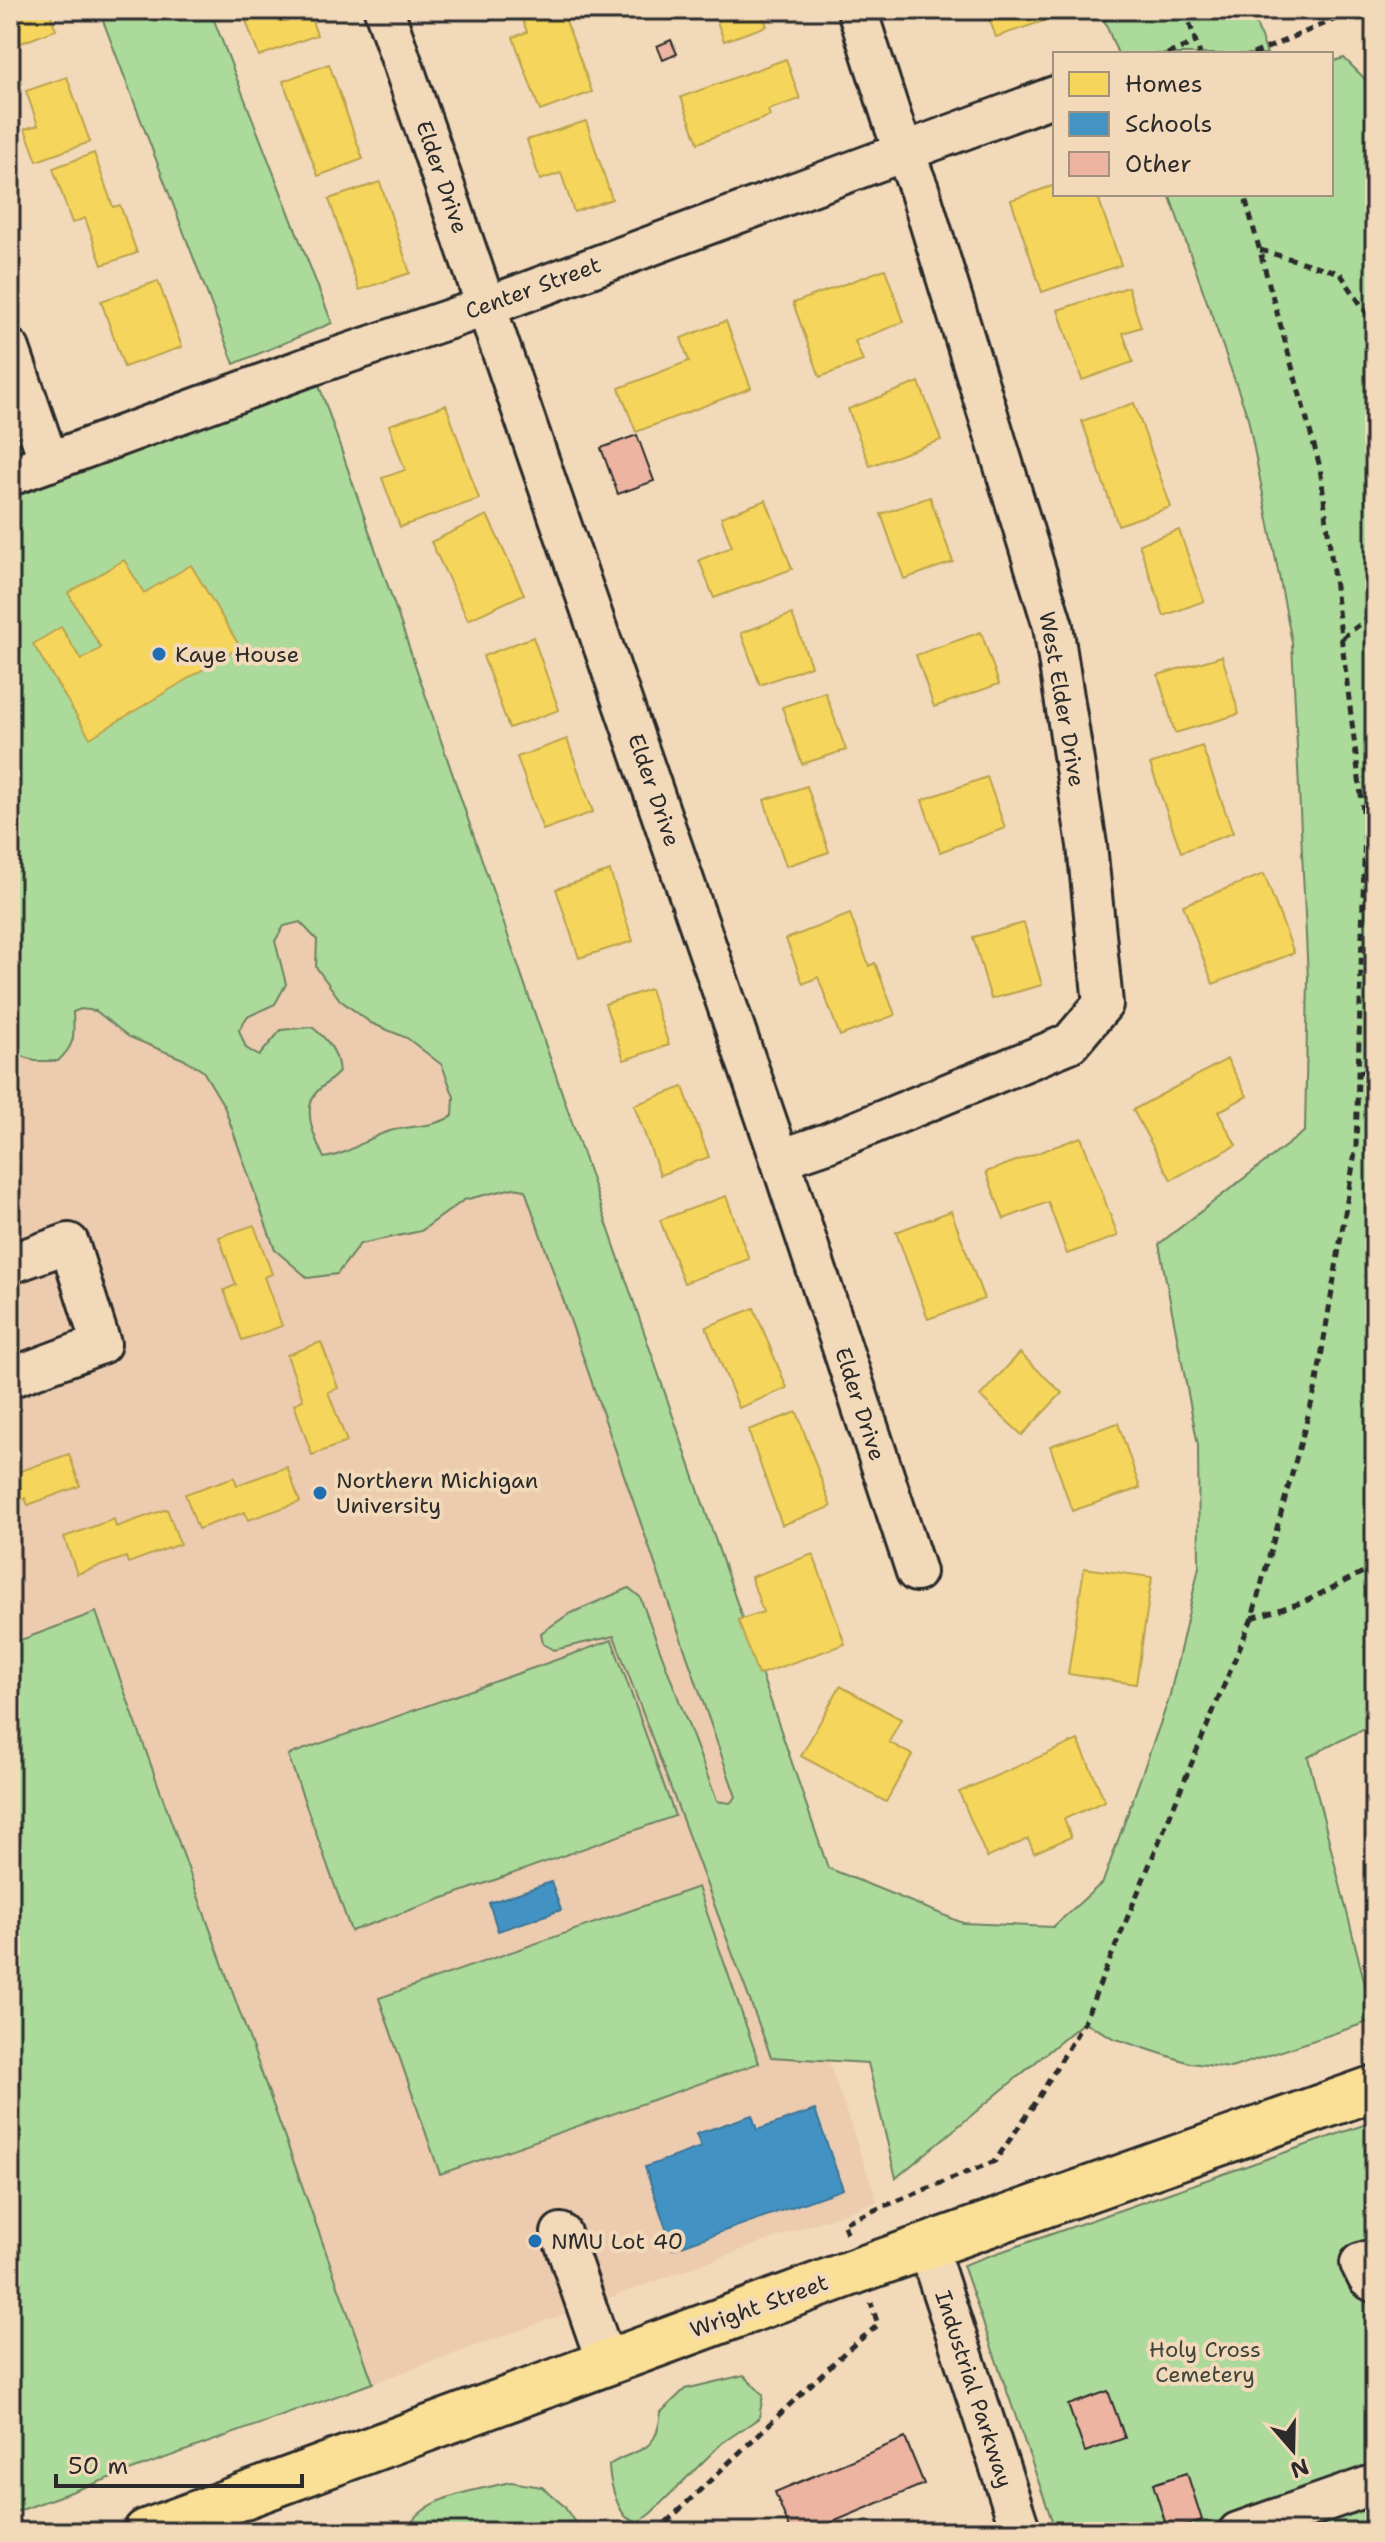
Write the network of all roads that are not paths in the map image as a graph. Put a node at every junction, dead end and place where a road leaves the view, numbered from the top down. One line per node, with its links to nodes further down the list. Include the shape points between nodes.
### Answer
1 (384, 10): 5 (street, Elder Drive)
2 (857, 10): 4 (street, West Elder Drive)
3 (1053, 97): 4 (street, Center Street)
4 (904, 152): 5 (street, Center Street); 9 (street, West Elder Drive, via 1053,626 1087,845 1103,1004 1070,1043)
5 (488, 306): 7 (street, Center Street); 9 (street, Elder Drive)
6 (10, 349): 7 (street)
7 (49, 462): 8 (street, Center Street)
8 (10, 476)
9 (780, 1159): 12 (street, Elder Drive)
10 (10, 1264): 11 (street, via 69,1243 101,1344)
11 (10, 1378)
12 (916, 1572)
13 (1375, 2088): 15 (main road, Wright Street)
14 (561, 2233): 18 (street)
15 (927, 2246): 18 (main road, Wright Street); 21 (street, Industrial Parkway)
16 (1375, 2258): 17 (street, via 1360,2263)
17 (1375, 2283)
18 (606, 2362): 20 (main road, Wright Street)
19 (1375, 2484): 22 (street)
20 (146, 2532)
21 (1021, 2532)
22 (1238, 2532)

